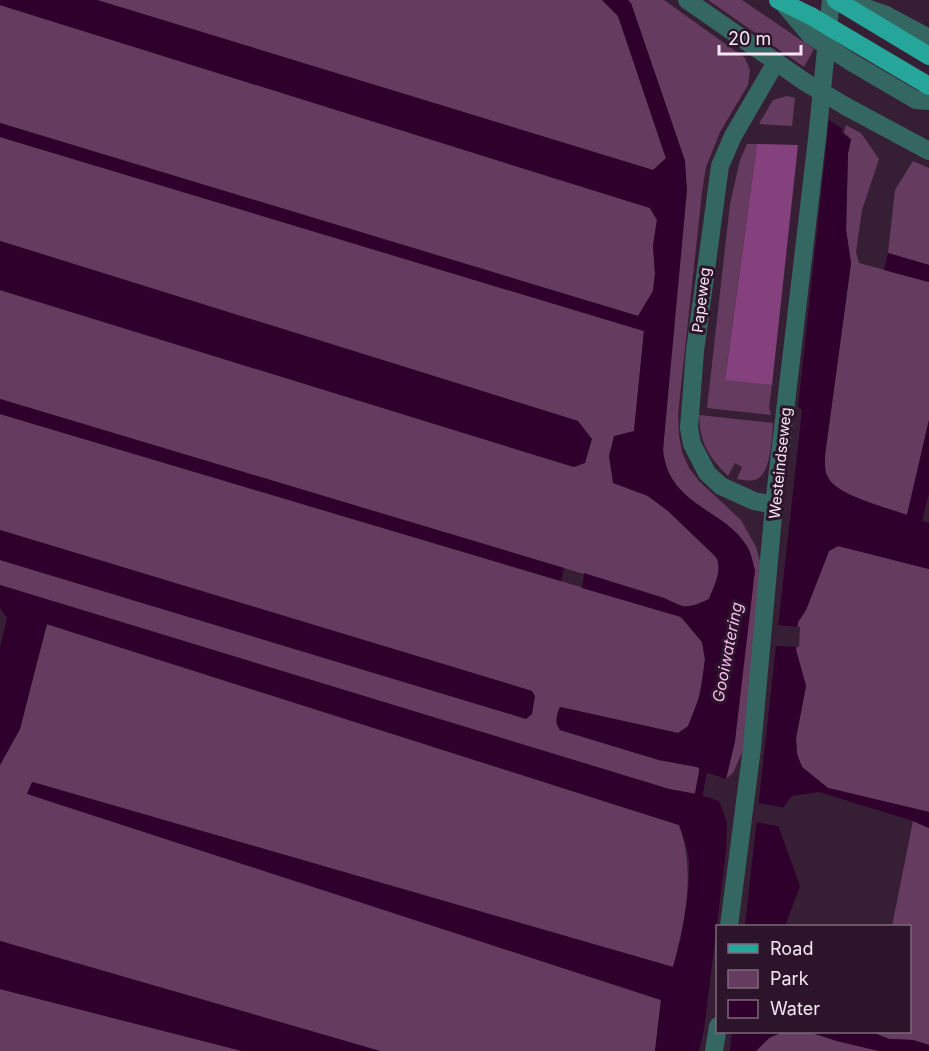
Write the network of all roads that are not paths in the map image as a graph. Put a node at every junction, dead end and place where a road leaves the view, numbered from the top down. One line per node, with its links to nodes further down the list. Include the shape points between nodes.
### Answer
1 (687, 0): 8 (street)
2 (831, 0): 12 (street, Westeindseweg)
3 (836, 0): 5 (main road)
4 (780, 1): 9 (main road, bridge); 10 (street, bridge, via 810,35 916,100)
5 (852, 5): 6 (street, via 884,14); 7 (main road)
6 (929, 38)
7 (929, 56)
8 (776, 62): 11 (street, bridge, via 847,107); 12 (street, Papeweg, via 720,166 695,351 689,428 692,444 707,473 721,486)
9 (929, 86)
10 (929, 101)
11 (929, 151)
12 (774, 505): 13 (street, Westeindseweg, via 752,748)
13 (729, 925)
14 (716, 1033): 15 (street)
15 (714, 1051)

